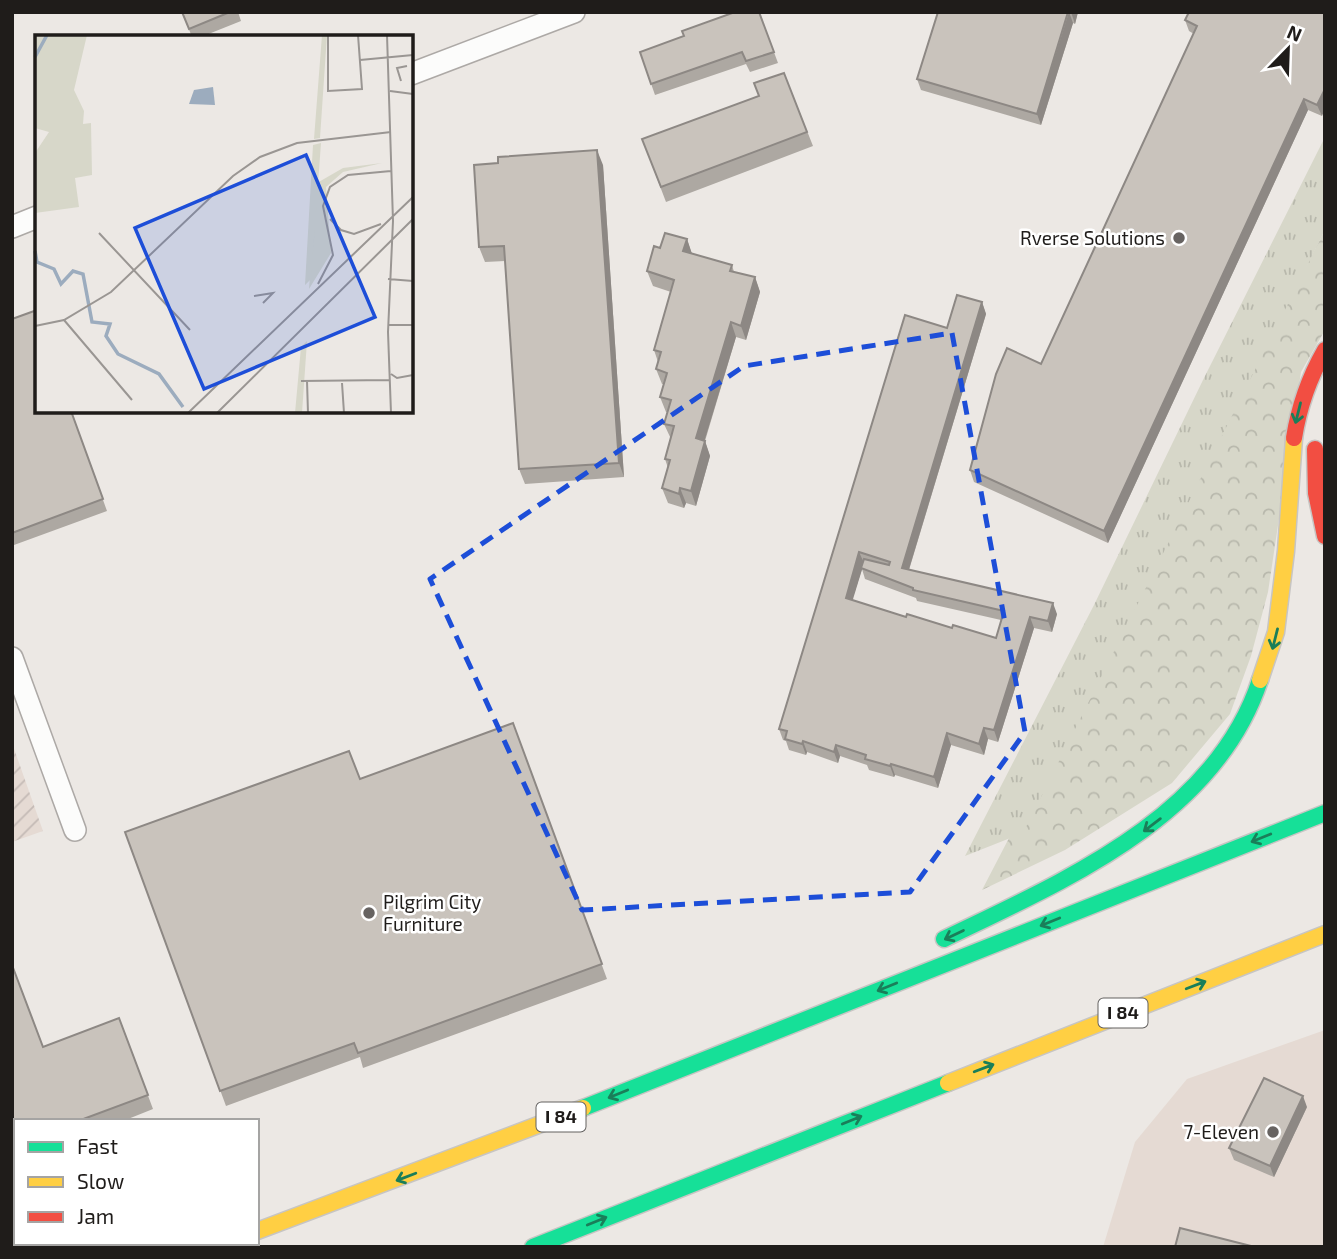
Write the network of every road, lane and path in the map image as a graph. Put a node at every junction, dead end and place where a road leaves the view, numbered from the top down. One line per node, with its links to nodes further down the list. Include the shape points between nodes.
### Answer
1 (574, 12): 2 (street)
2 (413, 73)
3 (35, 219): 4 (street)
4 (12, 227)
5 (1325, 350): 12 (highway, one-way to 12, via 1308,382 1294,431 1282,604 1270,659 1249,709 1217,761 1170,811 1103,858)
6 (1317, 435): 7 (highway, via 1314,486)
7 (1325, 536)
8 (12, 658): 10 (street)
9 (1325, 813): 13 (highway, I 84, one-way to 13, via 996,943 862,988 649,1082)
10 (75, 830)
11 (1325, 934): 14 (highway, I 84, one-way to 11)
12 (932, 945)
13 (259, 1230)
14 (533, 1247)

